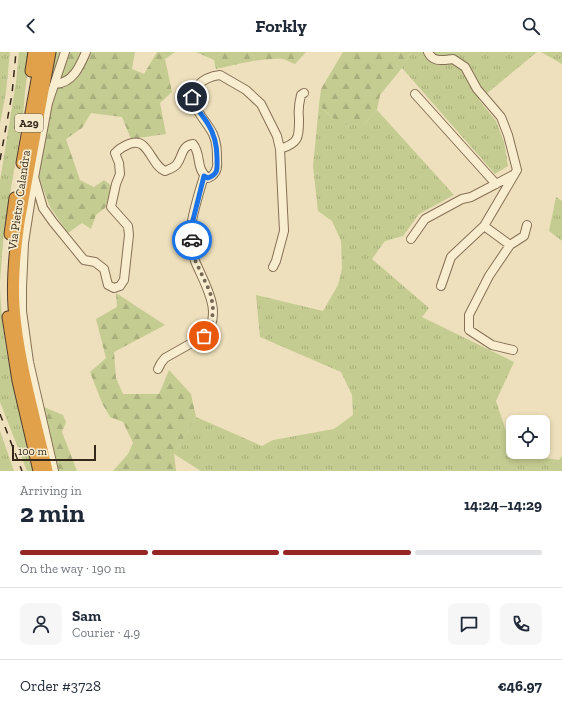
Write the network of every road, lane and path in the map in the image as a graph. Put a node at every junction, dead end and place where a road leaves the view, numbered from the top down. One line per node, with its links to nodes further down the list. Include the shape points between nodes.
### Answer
1 (34, 52): 10 (highway, via 28,92)
2 (42, 52): 10 (highway, A29)
3 (50, 52): 25 (highway, A29, via 19,222 14,290 21,356)
4 (65, 52): 7 (street, Via Pietro Calandra)
5 (86, 52): 7 (street, via 72,78)
6 (428, 52): 12 (street, via 430,57 438,61 453,59 465,67 477,89 501,117 517,170)
7 (55, 84): 14 (street, Via Pietro Calandra, via 48,103)
8 (304, 93): 11 (street, via 299,104 299,133 296,141 289,147)
9 (415, 94): 15 (street)
10 (28, 128): 24 (highway, A29, via 8,244 7,307 18,381)
11 (280, 149): 13 (street, via 273,125 261,104 246,90 220,75 211,76 192,92 199,113 208,124 217,148 218,168 213,176); 20 (street, via 284,231)
12 (514, 175): 15 (street); 17 (street)
13 (204, 176): 14 (street, via 197,149 193,144 184,148 173,168 165,171 140,143 134,142 116,152 120,174 111,207 128,226 129,235 124,280 120,286 114,288 108,285 104,269 95,262 84,260 53,222 43,208); 23 (street, via 191,228 195,260 210,292 213,306 212,323 204,336 165,358)
14 (34, 177): 26 (street, Via Pietro Calandra, via 22,267 22,311 29,362)
15 (496, 184): 18 (street, via 425,219)
16 (527, 225): 19 (street, via 524,236)
17 (484, 226): 19 (street); 21 (street, via 451,257)
18 (412, 239)
19 (510, 245): 22 (street, via 489,276 469,315 469,330 492,345)
20 (272, 267)
21 (441, 286)
22 (513, 350)
23 (158, 369)
24 (39, 471)
25 (47, 471)
26 (54, 471)

